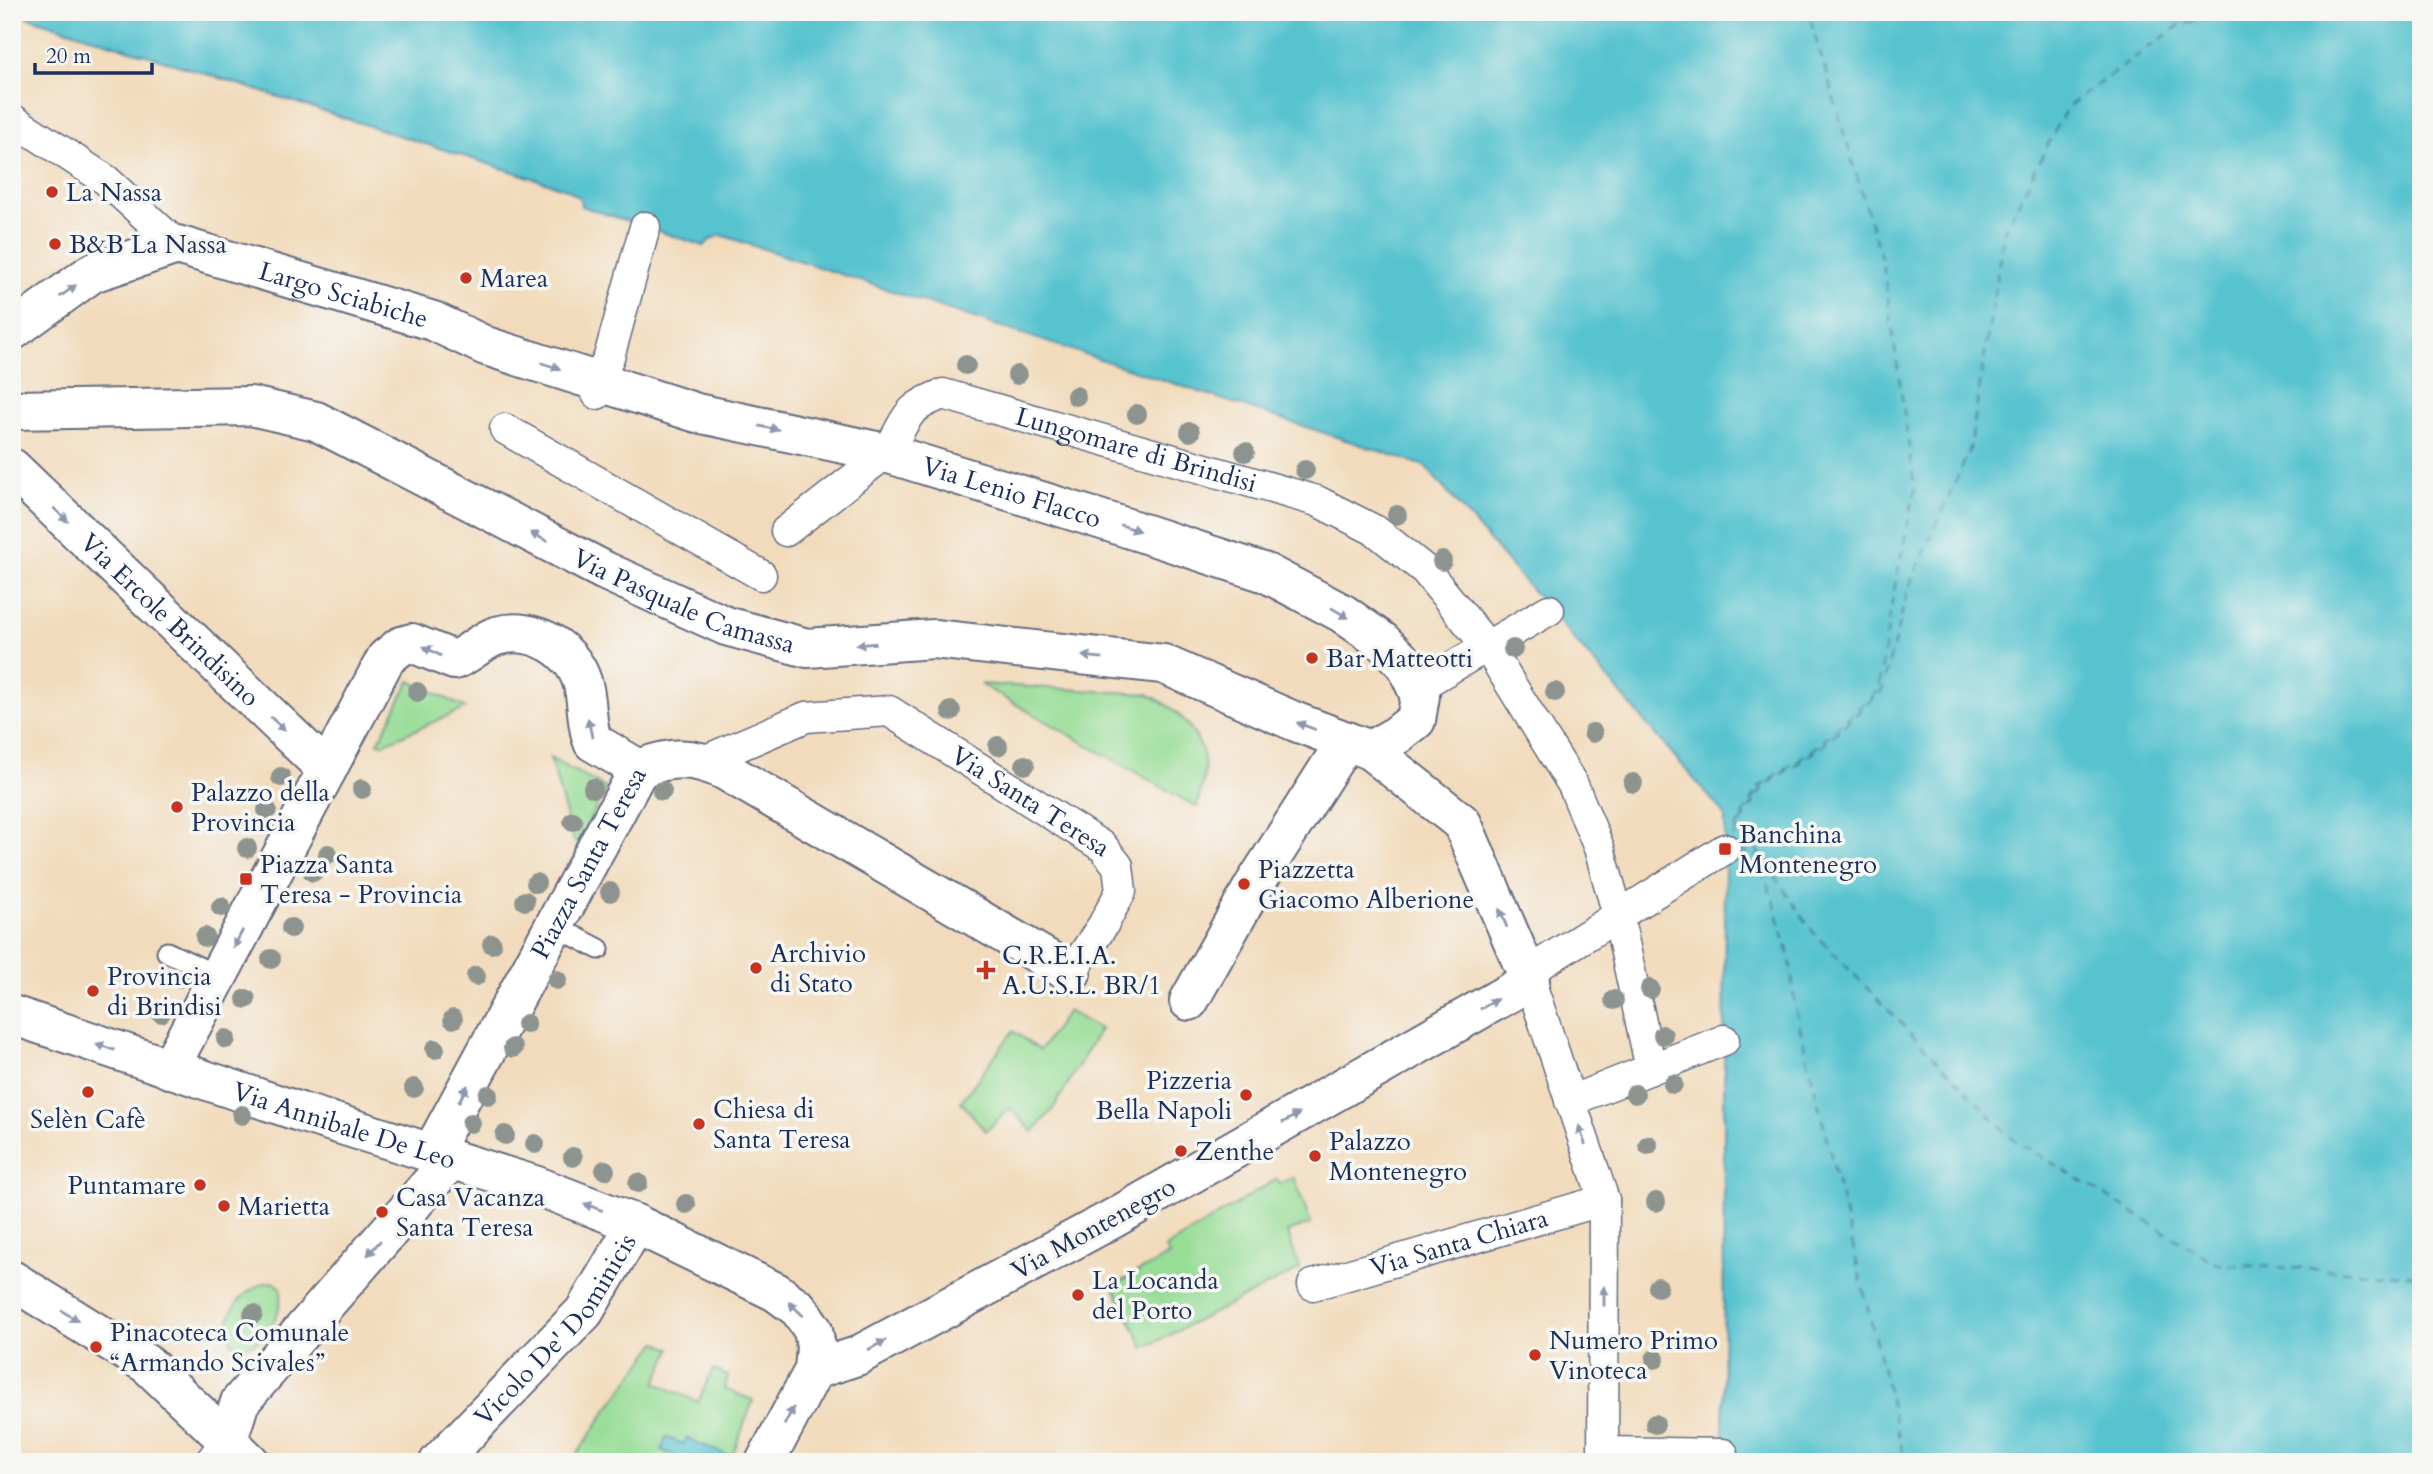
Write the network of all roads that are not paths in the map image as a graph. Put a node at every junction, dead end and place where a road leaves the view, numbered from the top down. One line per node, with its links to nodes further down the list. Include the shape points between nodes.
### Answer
1 (12, 119): 3 (street, via 106,180)
2 (645, 227): 6 (street)
3 (177, 245): 4 (street, one-way to 3, via 92,273); 5 (street, Largo Sciabiche, via 433,321)
4 (12, 331)
5 (486, 346): 6 (street, Via Lenio Flacco, one-way to 6)
6 (597, 388): 9 (street, Via Lenio Flacco, one-way to 9)
7 (12, 411): 16 (street, Via Pasquale Camassa, one-way to 7, via 1163,664 934,639 807,648 726,626 604,570 316,421 251,406)
8 (505, 429): 12 (street)
9 (886, 453): 11 (street, Lungomare di Brindisi); 14 (street, Lungomare di Brindisi, via 908,413 943,394 1317,500 1376,530 1425,570); 15 (street, Via Lenio Flacco, one-way to 15, via 1266,573 1382,640 1406,665)
10 (12, 468): 19 (street, Via Ercole Brindisino, one-way to 19)
11 (786, 531)
12 (761, 575)
13 (1549, 610): 14 (street)
14 (1487, 646): 15 (street, via 1430,681); 21 (street, Lungomare di Brindisi, via 1573,785 1599,848)
15 (1420, 696): 16 (street, via 1416,720 1397,736)
16 (1358, 746): 27 (street, Via Pasquale Camassa, one-way to 16, via 1462,823); 28 (street, via 1253,887)
17 (704, 761): 18 (street, Via Santa Teresa, via 674,759); 25 (street, Via Santa Teresa); 25 (street, Via Santa Teresa, via 806,717 889,711 1103,848 1118,866 1121,891)
18 (639, 769): 19 (street, Piazza Santa Teresa, one-way to 19, via 593,742 583,685 563,652 547,640 512,633 494,637 454,660 412,643 392,651); 22 (street, Piazza Santa Teresa)
19 (327, 771): 26 (street, Piazza Santa Teresa, one-way to 26)
20 (1725, 849): 21 (street)
21 (1618, 915): 27 (street, via 1536,967); 32 (street, Lungomare di Brindisi)
22 (555, 926): 23 (lane); 34 (street, Piazza Santa Teresa, one-way to 22)
23 (599, 949)
24 (167, 952): 26 (lane)
25 (1072, 973)
26 (218, 976): 31 (street, Piazza Santa Teresa)
27 (1532, 976): 33 (street); 39 (street, Via Montenegro, one-way to 27, via 857,1356 1114,1218)
28 (1189, 1001)
29 (12, 1015): 31 (street, Via Annibale De Leo, one-way to 29)
30 (1724, 1040): 32 (street)
31 (169, 1069): 34 (street, Via Annibale De Leo)
32 (1651, 1069): 33 (street)
33 (1570, 1101): 35 (street, one-way to 33)
34 (441, 1157): 36 (street, Via Annibale De Leo, one-way to 34, via 537,1186); 40 (street, Piazza Santa Teresa, one-way to 40, via 323,1307 240,1402)
35 (1604, 1200): 38 (street, Via Santa Chiara); 42 (street, one-way to 35)
36 (636, 1224): 39 (street, Via Annibale De Leo, one-way to 36, via 813,1330 799,1309 776,1292); 43 (street, Vicolo De' Dominicis, via 584,1312)
37 (12, 1280): 40 (street, one-way to 40, via 148,1365)
38 (1313, 1285)
39 (814, 1370): 44 (street, one-way to 39)
40 (229, 1454)
41 (1723, 1454): 42 (street)
42 (1604, 1457)
43 (439, 1462)
44 (765, 1462)

